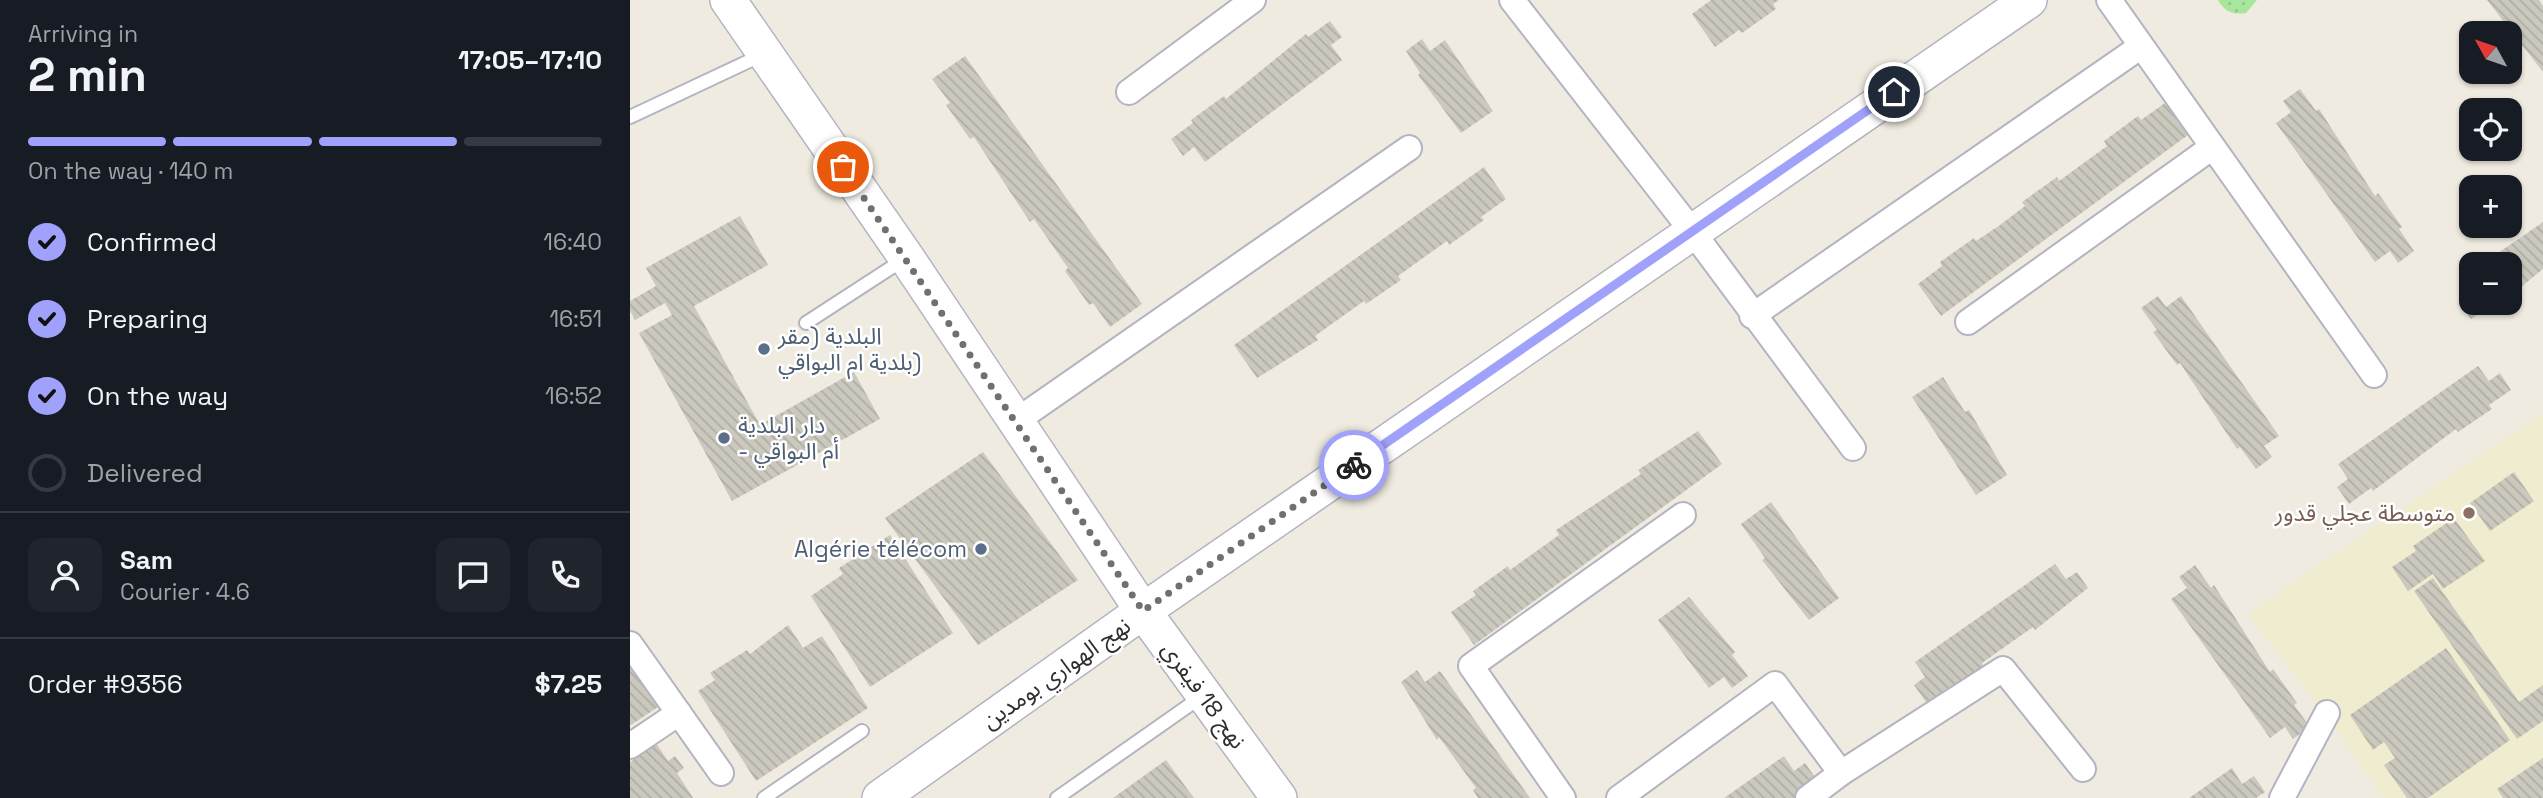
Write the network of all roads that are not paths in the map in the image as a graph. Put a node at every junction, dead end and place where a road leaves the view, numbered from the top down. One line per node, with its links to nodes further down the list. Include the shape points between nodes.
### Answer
1 (728, 0): 7 (main road, نهج 18 فيفري)
2 (1253, 0): 8 (street)
3 (1512, 0): 12 (street)
4 (2029, 0): 12 (main road, نهج الهواري بومدين)
5 (2109, 0): 6 (street)
6 (2140, 47): 11 (street); 14 (street)
7 (765, 54): 9 (lane); 13 (main road, نهج 18 فيفري)
8 (1129, 92)
9 (630, 117)
10 (1409, 148): 18 (street)
11 (2211, 148): 15 (street); 17 (street)
12 (1692, 231): 14 (street); 21 (main road, نهج الهواري بومدين)
13 (906, 257): 16 (lane); 18 (main road, نهج 18 فيفري)
14 (1752, 316): 19 (street)
15 (1968, 322)
16 (806, 323)
17 (2374, 375)
18 (1016, 421): 21 (main road, نهج 18 فيفري)
19 (1853, 448)
20 (1683, 515): 35 (street, via 1471,666)
21 (1143, 611): 23 (main road, نهج 18 فيفري); 32 (main road, نهج الهواري بومدين)
22 (630, 644): 24 (street)
23 (1204, 694): 33 (lane); 34 (main road, نهج 18 فيفري)
24 (679, 713): 27 (street); 29 (street)
25 (2327, 713): 38 (street)
26 (862, 731): 31 (lane)
27 (630, 746)
28 (2083, 769): 30 (street, via 2003,669)
29 (721, 773)
30 (1841, 773): 36 (street, via 1775,684); 37 (street)
31 (764, 798)
32 (880, 798)
33 (1057, 798)
34 (1279, 798)
35 (1563, 798)
36 (1619, 798)
37 (1808, 798)
38 (2282, 798)

